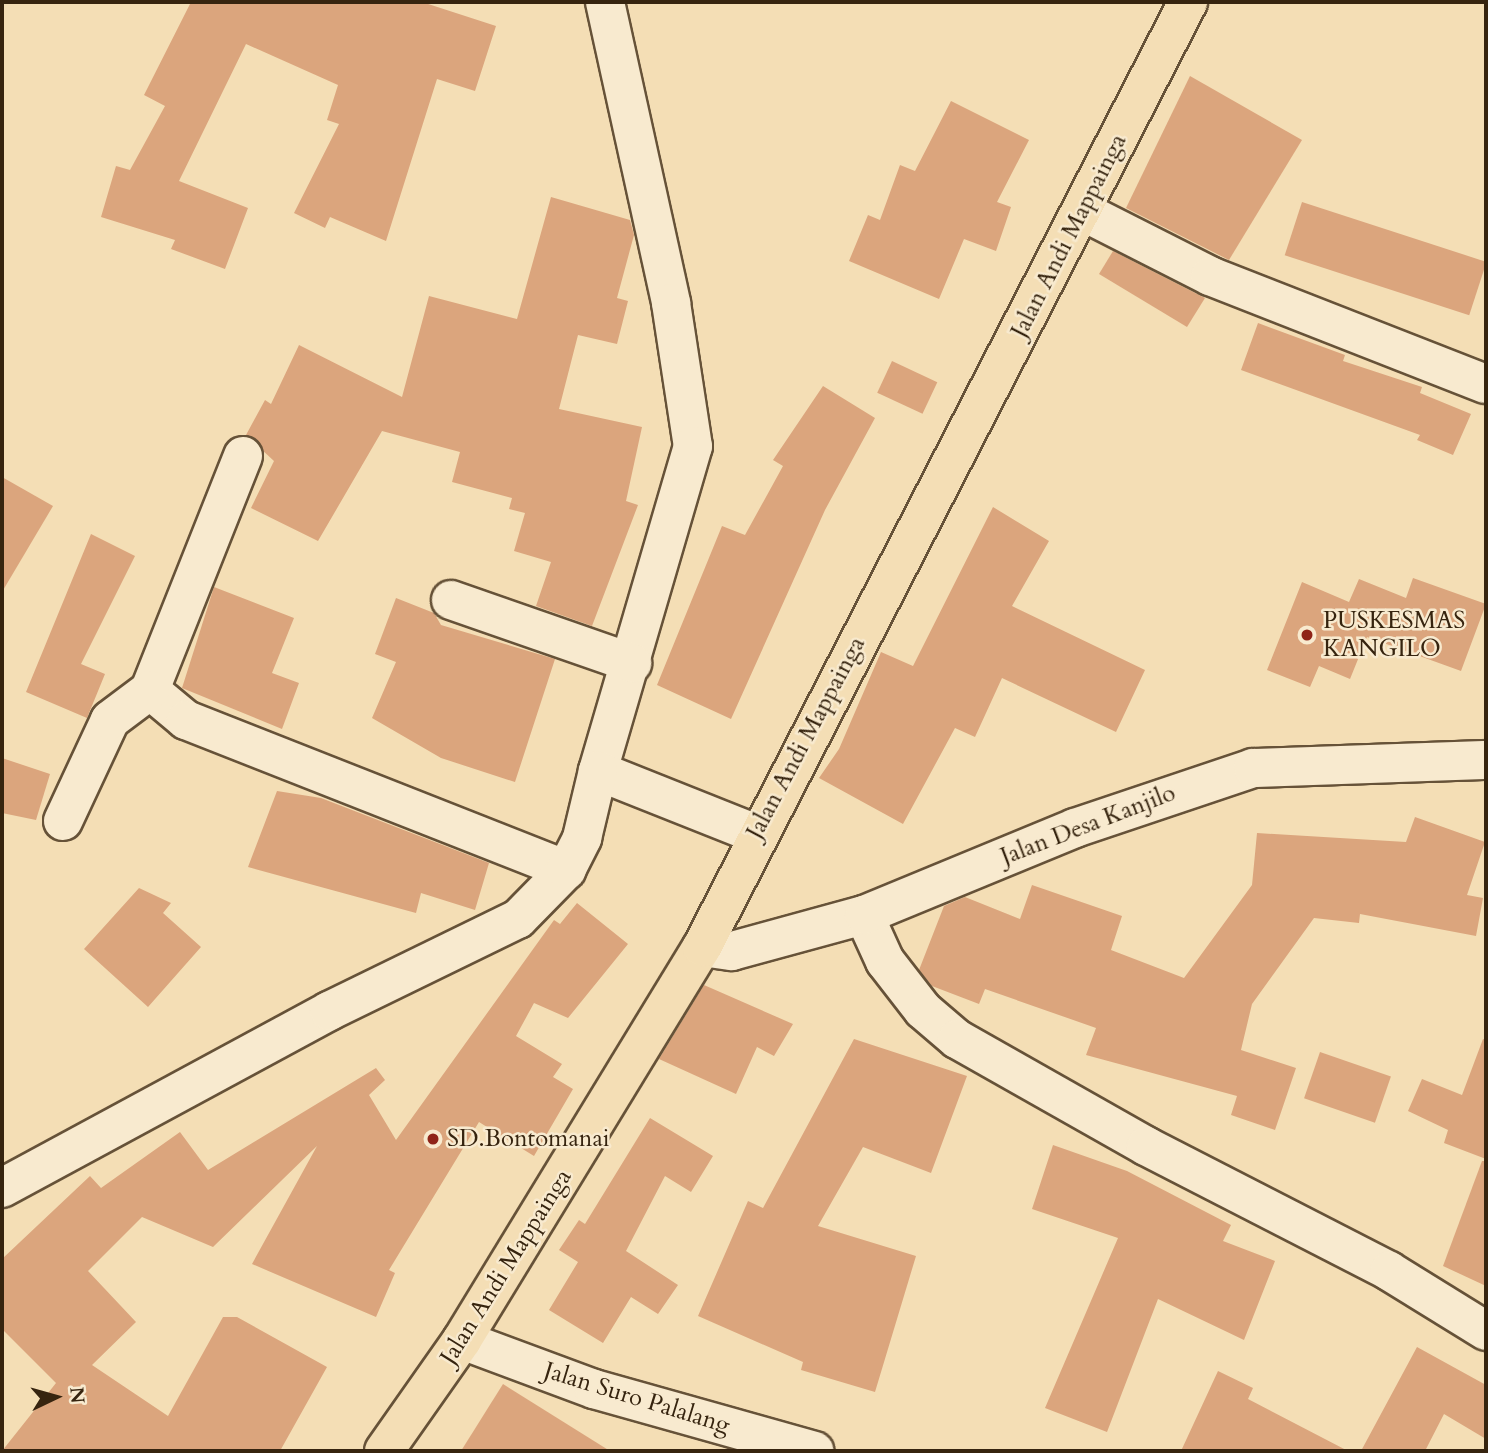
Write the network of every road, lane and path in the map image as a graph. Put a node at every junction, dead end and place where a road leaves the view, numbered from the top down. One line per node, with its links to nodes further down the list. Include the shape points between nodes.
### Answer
1 (605, 2): 7 (street, via 671,303 693,446)
2 (1188, 2): 3 (main road, Jalan Andi Mappainga)
3 (1082, 211): 4 (street, via 1210,276); 12 (main road, Jalan Andi Mappainga)
4 (1486, 384)
5 (243, 456): 8 (street)
6 (451, 600): 7 (street)
7 (632, 663): 10 (street)
8 (150, 690): 11 (street, via 110,720); 13 (street, via 186,720)
9 (1486, 760): 14 (street, Jalan Desa Kanjilo, via 1253,768 1074,828)
10 (598, 771): 12 (street); 13 (street, via 582,838)
11 (63, 821)
12 (756, 834): 15 (main road, Jalan Andi Mappainga)
13 (566, 870): 16 (street, via 518,919 329,1010)
14 (864, 915): 15 (street, Jalan Desa Kanjilo, via 733,951); 17 (street, via 885,961 923,1010 957,1039 1146,1146 1389,1271)
15 (702, 947): 18 (main road, Jalan Andi Mappainga)
16 (2, 1188)
17 (1486, 1331)
18 (462, 1340): 19 (main road, Jalan Andi Mappainga); 20 (street, Jalan Suro Palalang, via 594,1389)
19 (384, 1451)
20 (814, 1451)

